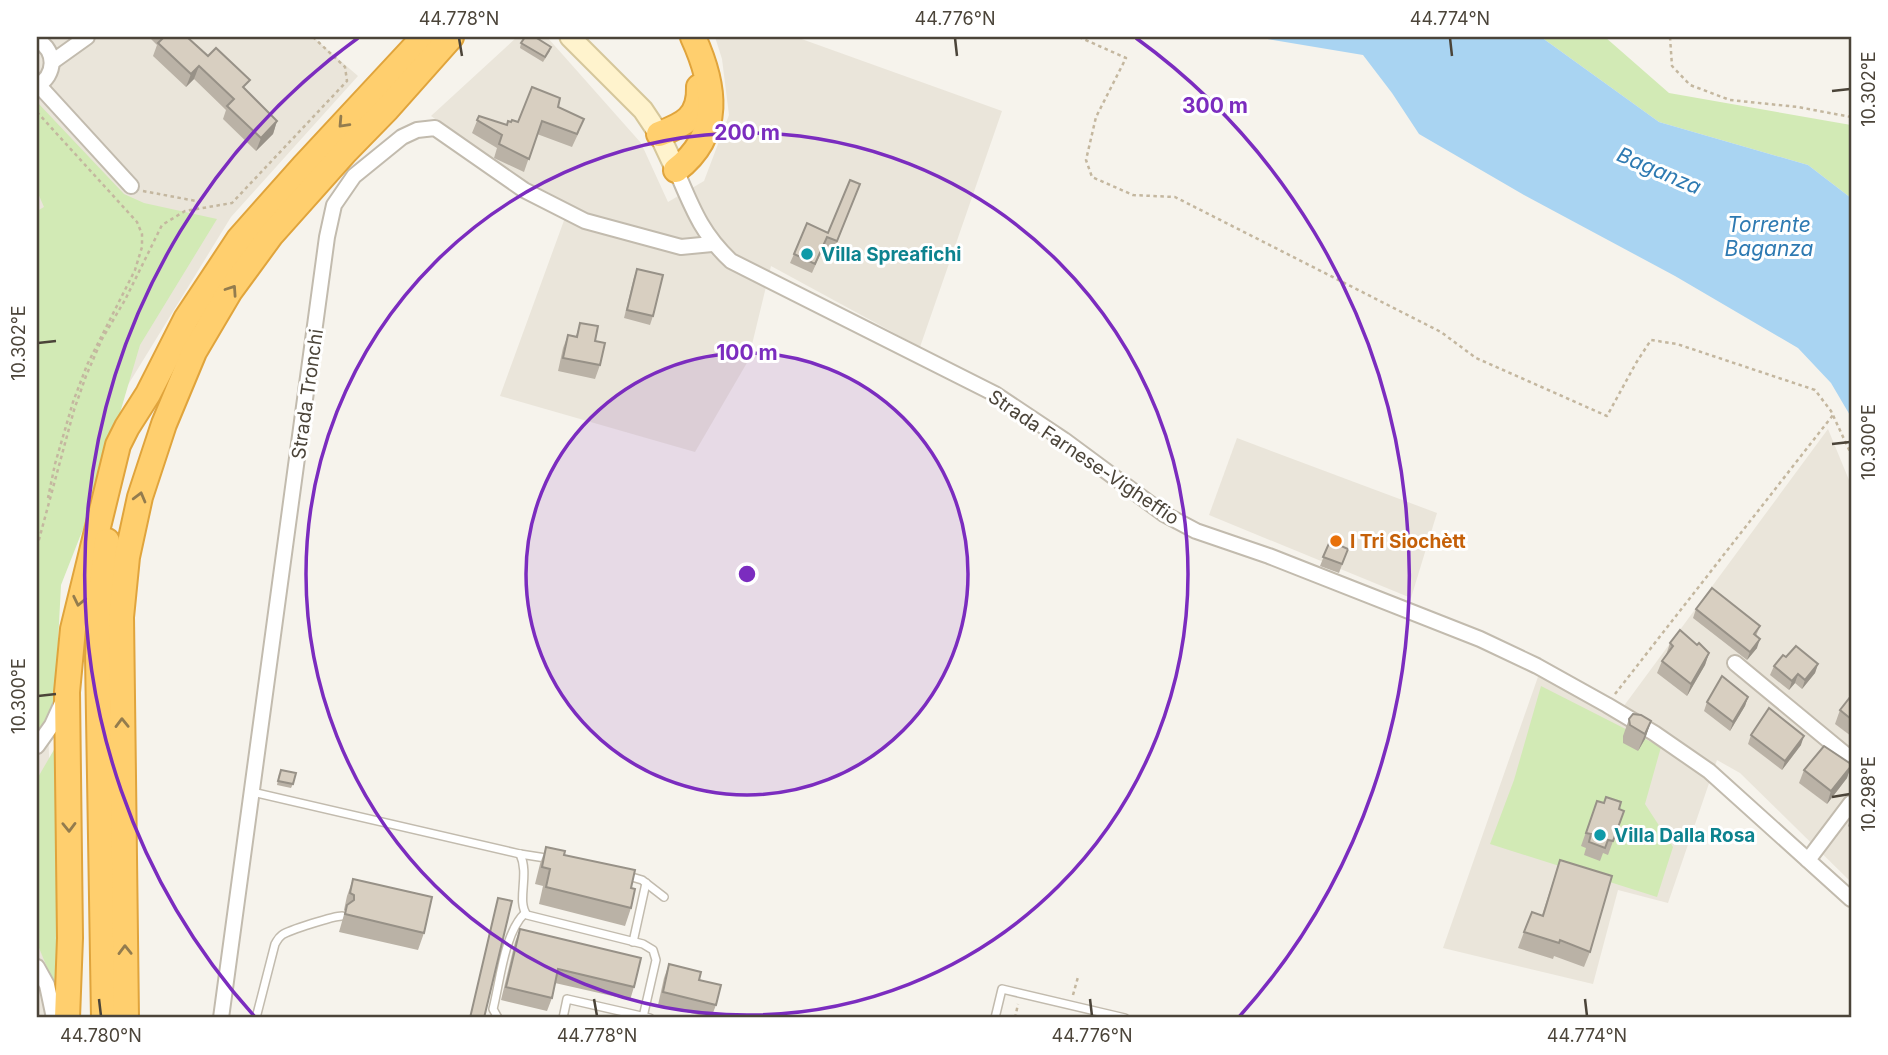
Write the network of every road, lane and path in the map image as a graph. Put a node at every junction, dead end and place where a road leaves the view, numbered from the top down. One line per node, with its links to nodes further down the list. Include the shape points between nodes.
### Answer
1 (313, 37): 27 (path, via 345,67 347,81 232,204 185,211 162,225 86,376)
2 (412, 37): 14 (highway)
3 (424, 37): 14 (highway)
4 (451, 37): 16 (highway)
5 (472, 37): 16 (highway)
6 (570, 37): 19 (street, Strada Farnese-Vigheffio, via 643,110)
7 (685, 37): 19 (highway, via 699,73 700,101 694,114 678,128)
8 (693, 37): 20 (highway, via 707,69 708,128 692,157)
9 (1079, 37): 25 (path, via 1126,58 1096,117 1086,160 1092,177 1133,195 1175,197 1441,332 1476,358 1607,416 1651,340 1677,344 1815,390)
10 (1670, 37): 18 (path, via 1672,66 1690,85 1730,100)
11 (85, 39): 12 (street, via 60,45); 13 (street)
12 (39, 41): 13 (street)
13 (52, 62): 15 (street, via 48,76)
14 (390, 72): 24 (highway, one-way to 24, via 239,239 202,292)
15 (37, 86): 21 (street)
16 (387, 109): 51 (highway, one-way to 16, via 121,617 140,497 194,352 230,291 271,234)
17 (37, 111): 27 (path, via 137,222 142,234 135,270 73,402)
18 (1851, 117)
19 (659, 135): 20 (street, Strada Farnese-Vigheffio)
20 (676, 170): 23 (street, Strada Farnese-Vigheffio)
21 (131, 186): 22 (path)
22 (197, 201)
23 (712, 244): 32 (street, Strada Farnese-Vigheffio, via 731,261 995,394 1154,508 1196,531 1480,639); 35 (street, Strada Tronchi, via 681,247 585,221 524,190 435,128 402,137 354,176 334,205 327,237)
24 (157, 376): 31 (highway, one-way to 31, via 112,464 73,629); 50 (highway, via 118,488 101,592)
25 (1833, 415): 26 (path); 32 (path)
26 (1851, 454)
27 (42, 525): 28 (path); 29 (path)
28 (37, 534)
29 (37, 547)
30 (1735, 663): 34 (street)
31 (67, 681): 33 (street, via 57,714); 49 (highway, one-way to 49)
32 (1606, 705): 39 (street, Strada Farnese-Vigheffio, via 1709,771)
33 (37, 746)
34 (1851, 759)
35 (252, 792): 37 (lane); 52 (street, Strada Tronchi)
36 (1851, 803): 39 (street)
37 (520, 854): 38 (lane); 44 (lane, via 525,869)
38 (557, 860)
39 (1808, 860): 43 (street, Strada Farnese-Vigheffio)
40 (616, 873): 41 (lane)
41 (646, 883): 42 (lane); 46 (lane)
42 (664, 897)
43 (1851, 899)
44 (524, 913): 46 (lane); 54 (lane, via 510,936 493,1009)
45 (342, 916): 53 (lane, via 279,938)
46 (633, 942): 56 (lane, via 647,945 656,956)
47 (37, 967): 48 (street, via 47,985)
48 (54, 1018)
49 (67, 1018)
50 (104, 1018)
51 (126, 1018)
52 (221, 1018)
53 (256, 1018)
54 (498, 1018)
55 (562, 1018): 56 (lane, via 567,999)
56 (646, 1018)
57 (995, 1018): 58 (lane, via 1002,989)
58 (1125, 1018)

